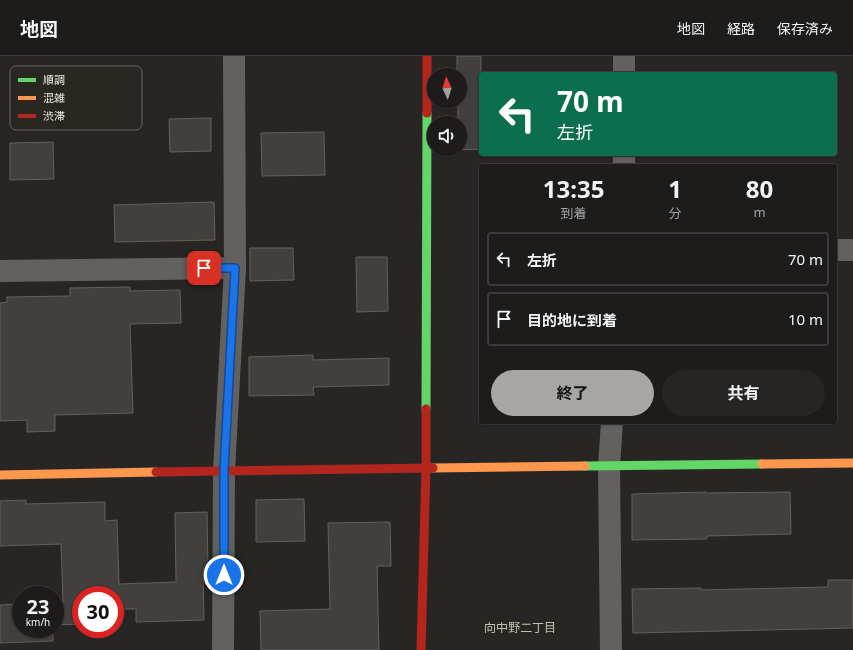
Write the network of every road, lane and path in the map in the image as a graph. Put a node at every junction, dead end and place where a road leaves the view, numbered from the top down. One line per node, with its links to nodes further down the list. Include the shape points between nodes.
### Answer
1 (234, 56): 7 (street)
2 (427, 56): 12 (street)
3 (624, 56): 4 (street)
4 (624, 72)
5 (837, 250): 6 (street)
6 (853, 250)
7 (235, 268): 8 (street); 13 (street)
8 (0, 271)
9 (612, 424): 11 (street)
10 (853, 463): 11 (street)
11 (609, 466): 12 (street); 17 (street)
12 (426, 468): 13 (street); 16 (street)
13 (224, 470): 14 (street); 15 (street)
14 (0, 475)
15 (224, 650)
16 (421, 650)
17 (611, 650)

